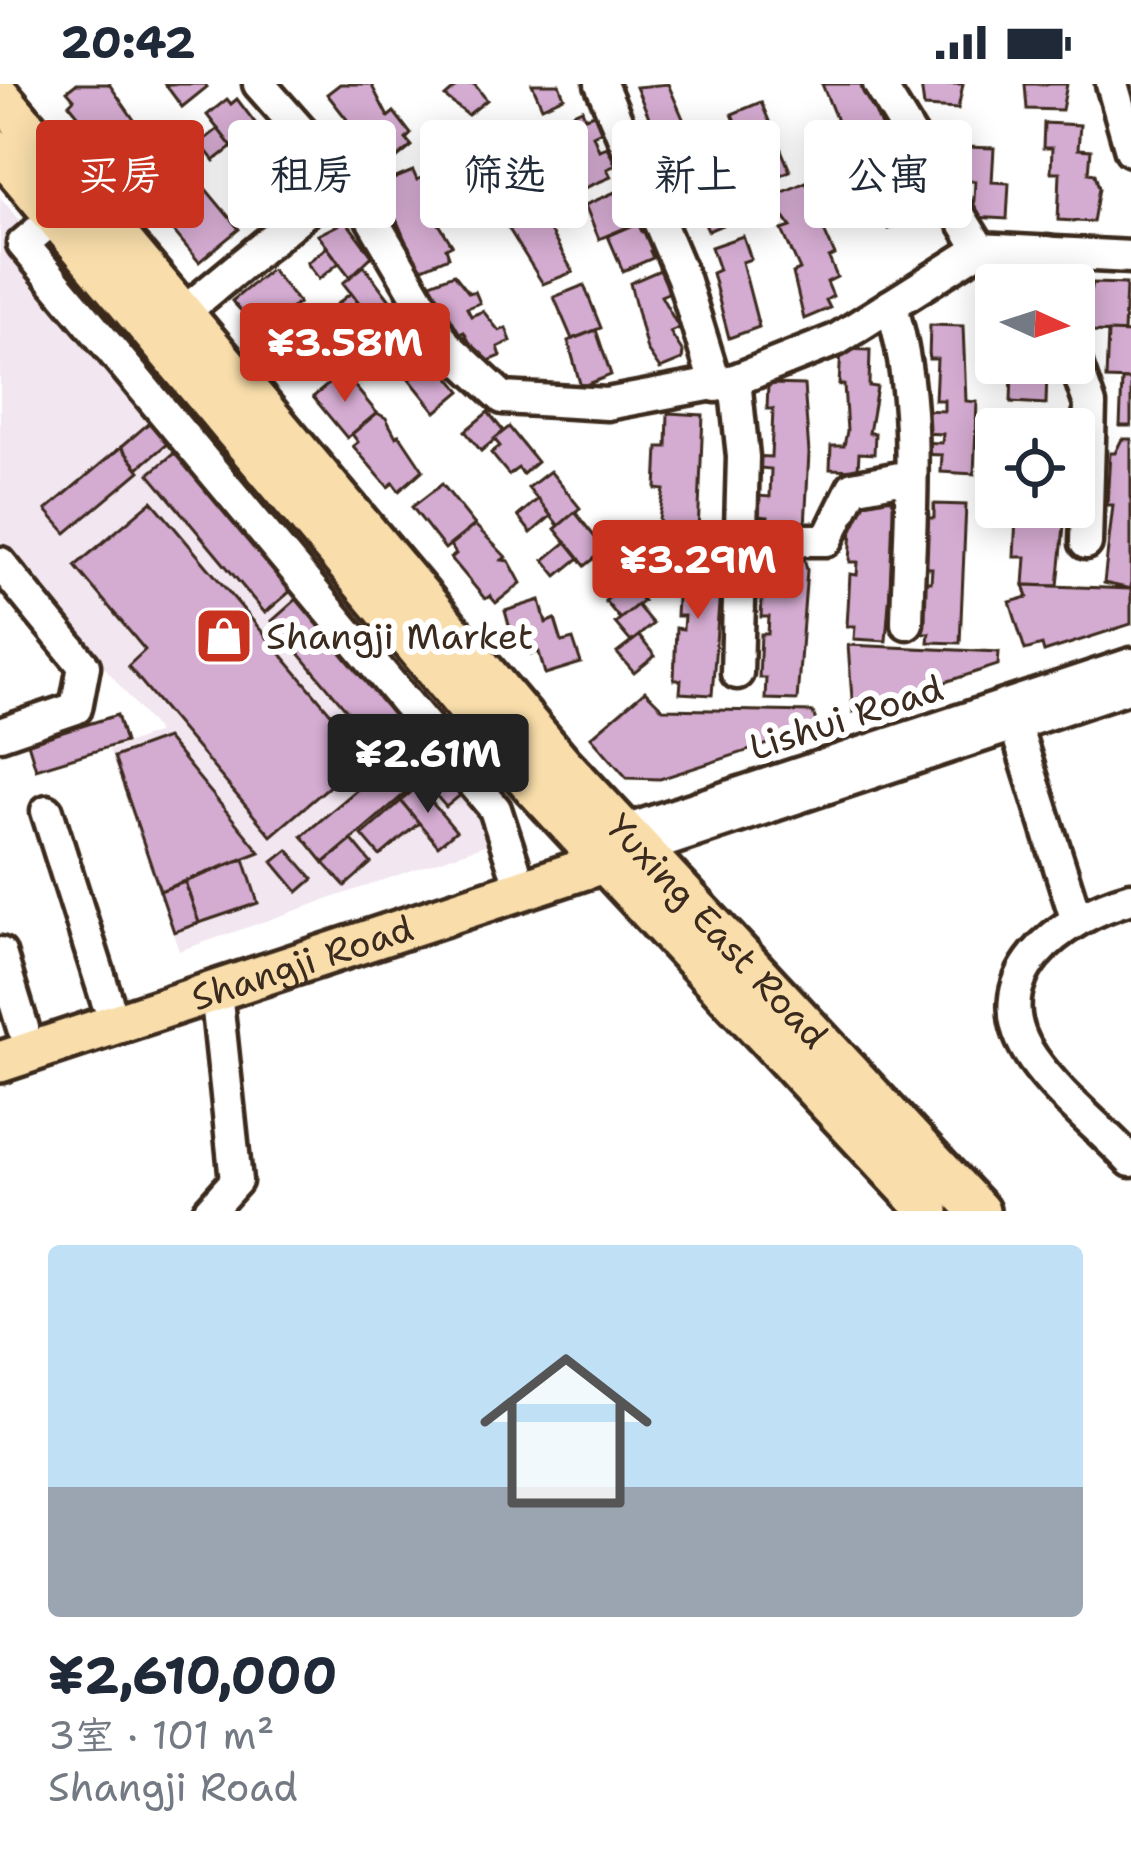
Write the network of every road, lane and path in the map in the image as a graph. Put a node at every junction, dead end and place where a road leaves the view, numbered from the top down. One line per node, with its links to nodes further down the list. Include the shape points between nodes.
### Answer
1 (260, 84): 6 (street)
2 (601, 84): 20 (street)
3 (879, 84): 14 (street)
4 (1112, 84): 7 (street)
5 (0, 96): 19 (main road, Yuxing East Road)
6 (293, 120)
7 (1131, 150)
8 (0, 152): 9 (main road, Yuxing East Road)
9 (36, 195)
10 (42, 228): 34 (street, via 23,244 495,809)
11 (65, 228): 33 (main road, Yuxing East Road)
12 (285, 228): 19 (street)
13 (380, 228): 20 (street, via 445,344 503,398 608,404)
14 (980, 249): 15 (street); 18 (street)
15 (1047, 252): 16 (street); 17 (street)
16 (1131, 257)
17 (1050, 264)
18 (891, 305): 20 (street, via 836,340); 22 (street, via 905,348)
19 (183, 313): 33 (main road, Yuxing East Road)
20 (725, 383): 23 (street, via 743,436)
21 (1083, 384): 24 (street, via 1090,405)
22 (910, 476): 23 (street, via 853,487 826,540); 26 (street)
23 (741, 540): 28 (street)
24 (1086, 543)
25 (0, 563): 31 (street, via 84,666 85,684 76,708)
26 (907, 623)
27 (1131, 664): 33 (street, Lishui Road)
28 (737, 673)
29 (1131, 686): 30 (street, Lishui Road)
30 (1015, 724): 33 (street, Lishui Road); 36 (street)
31 (0, 734)
32 (47, 811): 39 (street)
33 (613, 847): 34 (main road, Shangji Road); 38 (main road, Shangji Road); 44 (main road, Yuxing East Road); 45 (main road, Yuxing East Road)
34 (514, 867): 39 (main road, Shangji Road)
35 (1131, 898): 36 (street)
36 (1076, 917): 42 (street, via 1025,967 1022,1033 1033,1059)
37 (0, 952): 40 (street)
38 (216, 991): 41 (main road, Shangji Road); 43 (street, via 236,1181)
39 (107, 1001): 40 (main road, Shangji Road)
40 (12, 1032)
41 (0, 1062)
42 (1131, 1161)
43 (208, 1211)
44 (929, 1211)
45 (979, 1211)

